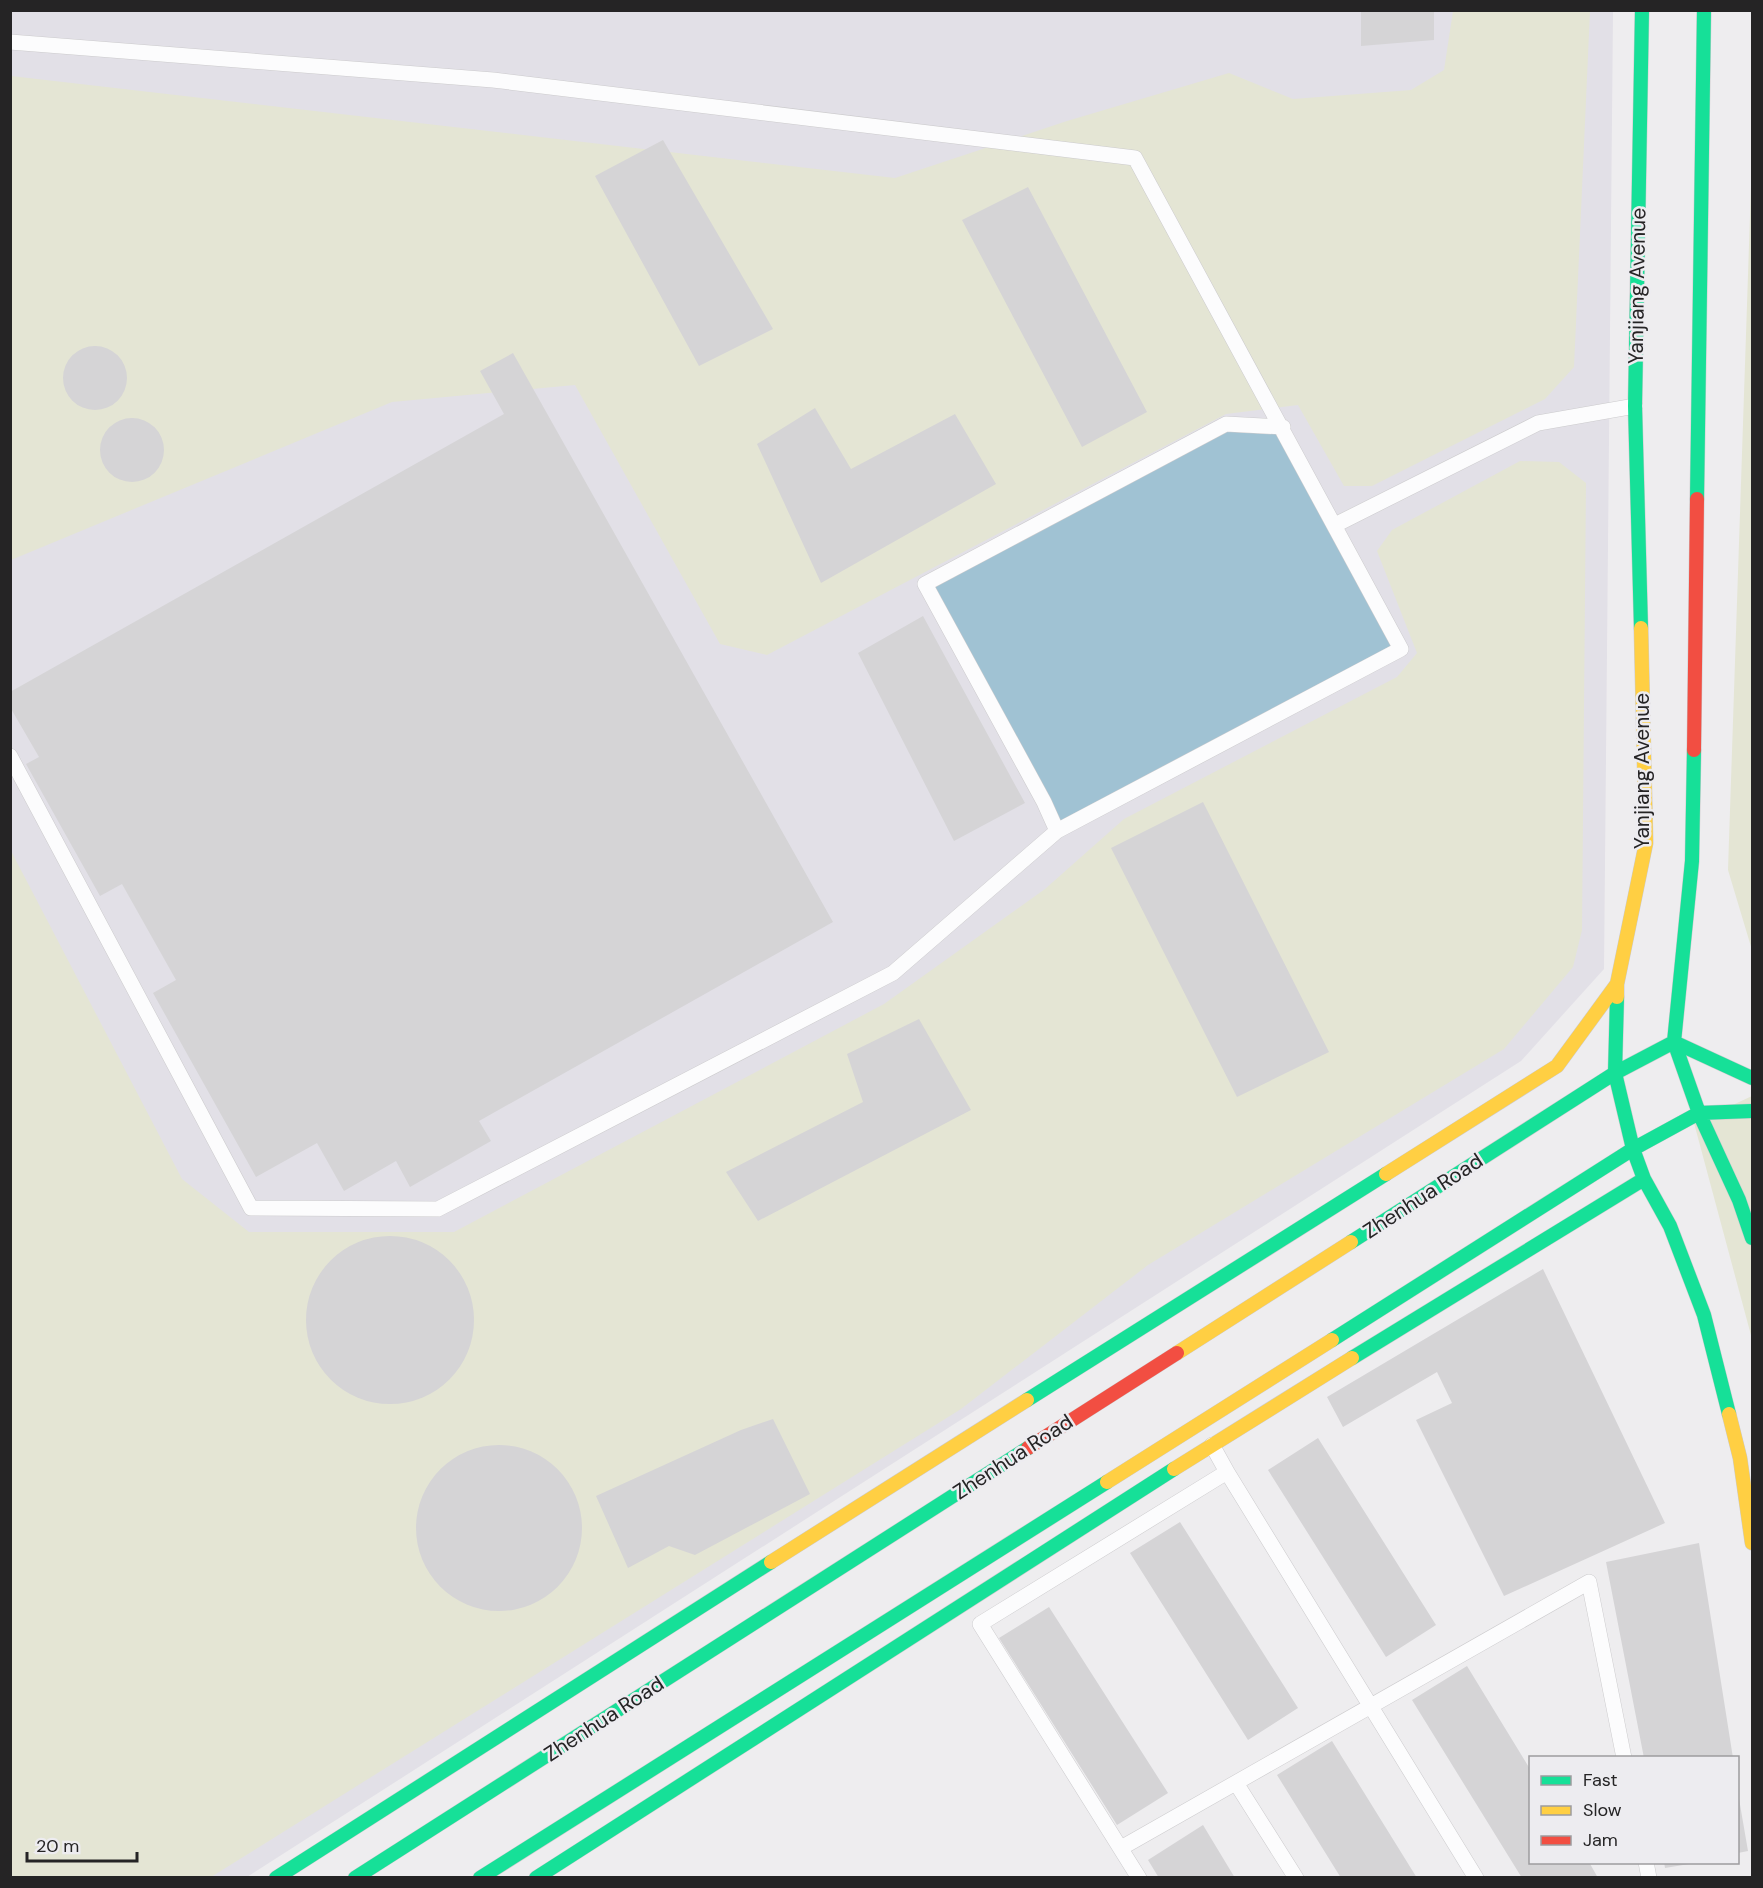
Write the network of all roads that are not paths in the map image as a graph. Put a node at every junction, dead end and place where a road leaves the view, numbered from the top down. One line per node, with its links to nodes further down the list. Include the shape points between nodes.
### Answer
1 (1642, 10): 4 (main road, Yanjiang Avenue)
2 (1704, 10): 10 (main road, via 1692,861)
3 (10, 42): 5 (lane, via 493,80 1135,158)
4 (1635, 406): 6 (lane, via 1538,423); 9 (main road, Yanjiang Avenue, via 1646,843)
5 (1283, 427): 6 (lane); 8 (lane, via 1226,424 925,584)
6 (1335, 525): 8 (lane, via 1401,649)
7 (10, 756): 8 (lane, via 251,1208 438,1209 893,973)
8 (1057, 831)
9 (1617, 984): 11 (main road, Yanjiang Avenue); 25 (main road, via 1557,1066 748,1575)
10 (1674, 1042): 11 (main road, Zhenhua Road); 12 (main road); 14 (main road)
11 (1615, 1073): 15 (main road, Yanjiang Avenue); 26 (main road, Zhenhua Road)
12 (1752, 1078)
13 (1752, 1111): 14 (main road)
14 (1699, 1113): 15 (main road); 17 (main road)
15 (1632, 1149): 16 (main road, Yanjiang Avenue); 27 (main road)
16 (1644, 1179): 18 (main road); 20 (main road, Yanjiang Avenue, via 1670,1226 1704,1315 1740,1458)
17 (1752, 1238)
18 (1212, 1445): 19 (lane); 28 (main road)
19 (1227, 1472): 21 (lane); 24 (lane, via 980,1624)
20 (1752, 1543)
21 (1371, 1706): 22 (lane, via 1589,1582); 23 (lane); 31 (lane)
22 (1624, 1756)
23 (1236, 1783): 24 (lane); 30 (lane)
24 (1121, 1848): 29 (lane)
25 (276, 1878)
26 (355, 1878)
27 (480, 1878)
28 (536, 1878)
29 (1139, 1878)
30 (1296, 1878)
31 (1476, 1878)

